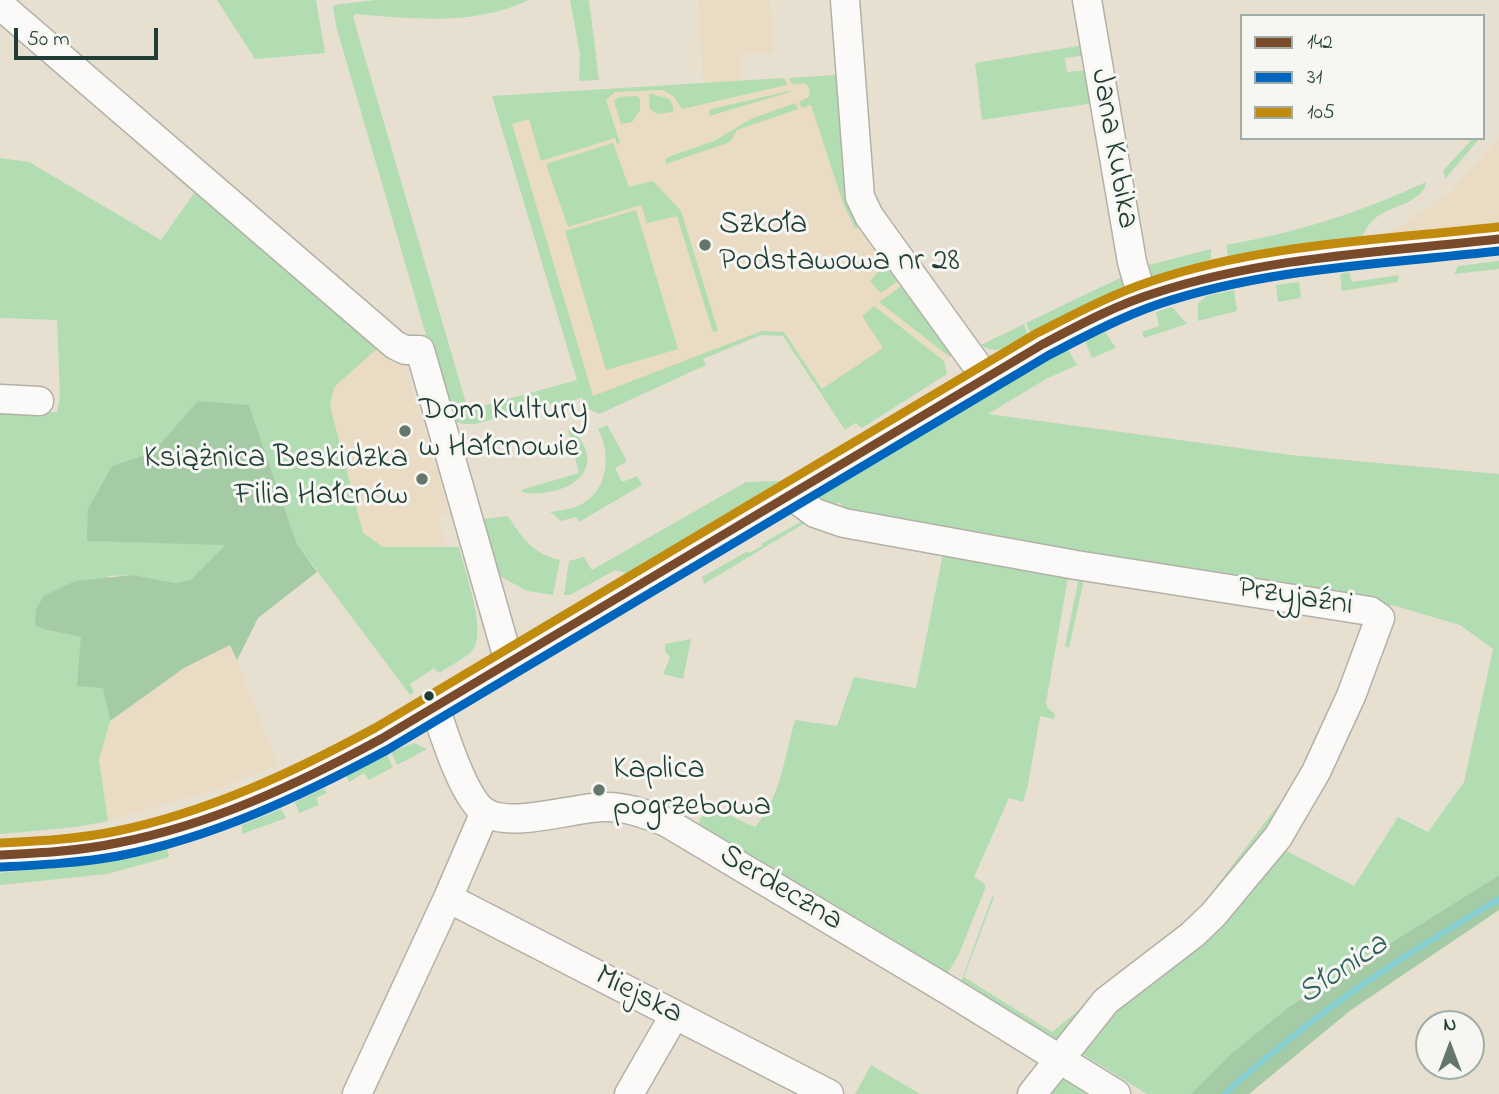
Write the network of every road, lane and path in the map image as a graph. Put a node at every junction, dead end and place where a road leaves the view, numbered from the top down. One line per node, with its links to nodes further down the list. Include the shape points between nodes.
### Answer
1 (845, 0): 6 (street, via 860,197)
2 (1087, 0): 5 (street, Jana Kubika)
3 (0, 5): 10 (street, via 395,345 420,350)
4 (1499, 239): 5 (street, via 1264,267)
5 (1142, 297): 6 (street, via 1090,320)
6 (986, 378): 9 (street)
7 (0, 399): 8 (street)
8 (39, 401)
9 (791, 495): 10 (street); 16 (street, Przyjaźni, via 815,513 844,523 1370,611 1380,618 1316,772 1278,837 1213,915 1106,1001)
10 (509, 662): 11 (street)
11 (435, 707): 12 (street, via 460,776); 13 (street, via 314,775 214,817 87,848)
12 (485, 812): 14 (street); 16 (street, Serdeczna, via 511,818 619,807 666,822)
13 (0, 855)
14 (448, 898): 15 (street, Miejska); 17 (street)
15 (674, 1016): 18 (street); 19 (street, Miejska)
16 (1060, 1059): 20 (street); 21 (street, Serdeczna)
17 (356, 1094)
18 (629, 1094)
19 (829, 1094)
20 (1032, 1094)
21 (1116, 1094)

